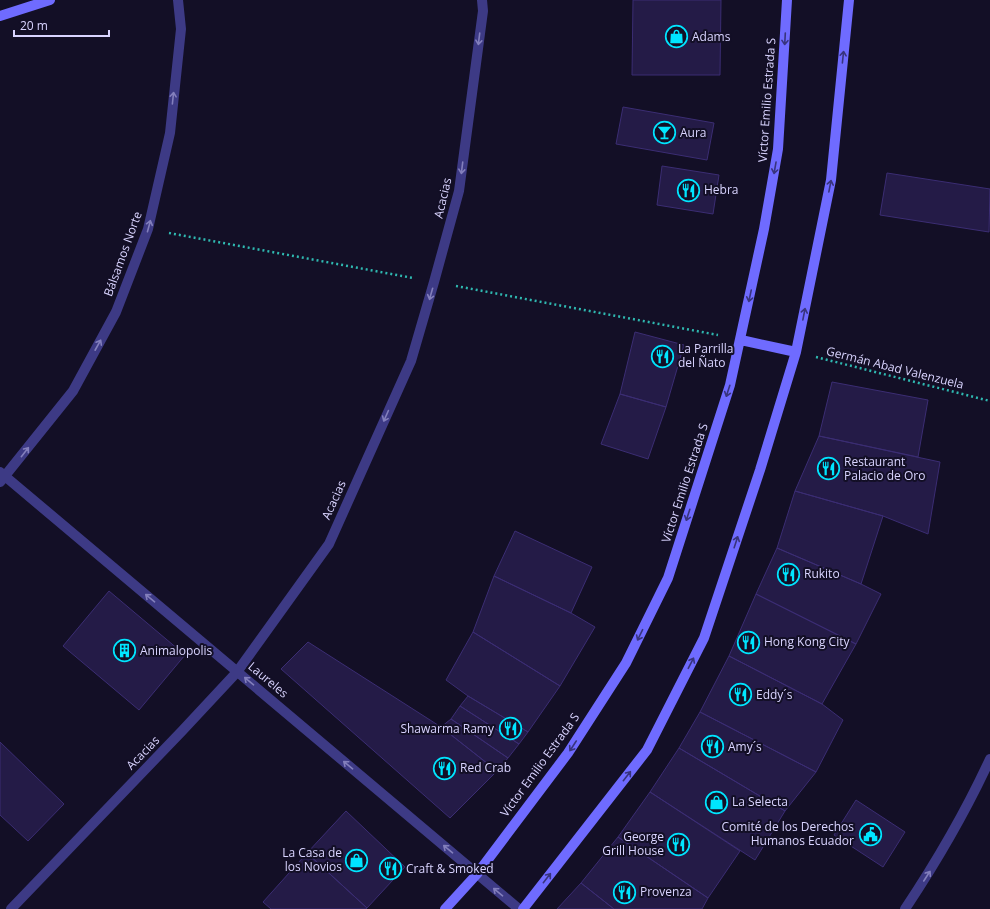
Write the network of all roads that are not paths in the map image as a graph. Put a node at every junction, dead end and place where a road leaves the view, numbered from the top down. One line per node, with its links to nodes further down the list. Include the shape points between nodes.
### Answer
1 (50, 0): 6 (main road)
2 (178, 0): 9 (street, Bálsamos Norte, one-way to 2, via 73,391 116,312 148,229 170,133 181,29)
3 (482, 0): 10 (street, Acacias, one-way to 10, via 459,191 411,361 329,544)
4 (787, 0): 7 (main road, Víctor Emilio Estrada S, one-way to 7, via 778,148)
5 (849, 0): 8 (main road, one-way to 5, via 831,180)
6 (0, 16)
7 (741, 340): 8 (main road); 12 (main road, Víctor Emilio Estrada S, one-way to 12, via 730,385 668,578 622,670 568,753)
8 (796, 352): 16 (main road, one-way to 8, via 647,750 704,638)
9 (2, 477): 10 (street, Laureles, one-way to 9)
10 (237, 672): 12 (street, Laureles, one-way to 10); 13 (street, Acacias)
11 (990, 759): 17 (street, one-way to 11, via 933,866)
12 (477, 874): 14 (main road, Víctor Emilio Estrada S); 15 (street, Laureles, one-way to 12)
13 (11, 909)
14 (445, 909)
15 (519, 909)
16 (523, 909)
17 (905, 909)

